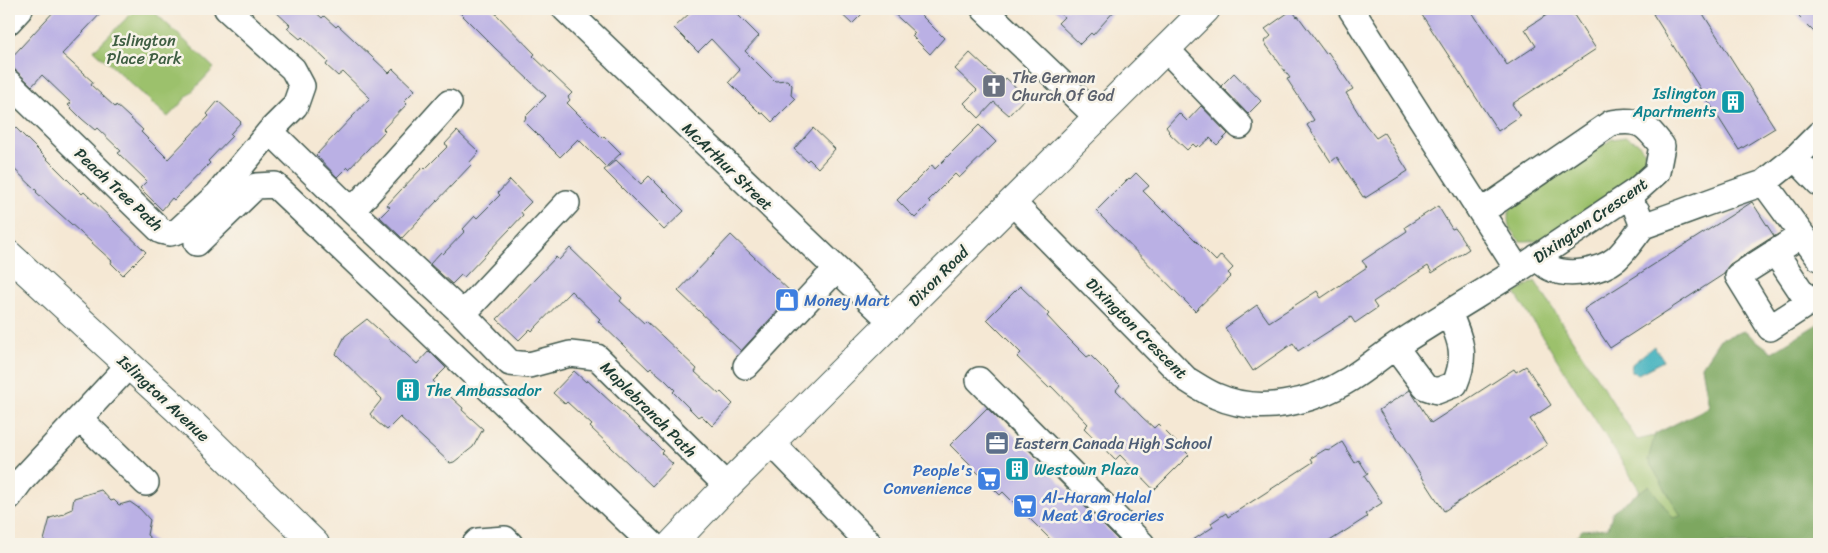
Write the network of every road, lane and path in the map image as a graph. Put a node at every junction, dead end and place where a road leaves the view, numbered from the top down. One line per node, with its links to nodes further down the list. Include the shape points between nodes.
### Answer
1 (20, 9): 7 (street)
2 (227, 9): 13 (street, via 293,69 302,86 295,106)
3 (565, 9): 30 (street, McArthur Street)
4 (984, 9): 11 (street)
5 (1206, 9): 8 (main road, Dixon Road)
6 (1351, 9): 22 (street, Dixington Crescent)
7 (9, 21)
8 (1166, 49): 11 (main road, Dixon Road); 12 (street)
9 (9, 83): 13 (street, Peach Tree Path, via 161,231 170,234 178,231 218,194)
10 (448, 103): 21 (street)
11 (1097, 117): 19 (main road, Dixon Road)
12 (1240, 126)
13 (270, 131): 21 (street, Maplebranch Path)
14 (1819, 134): 15 (street)
15 (1795, 158): 16 (street); 17 (street)
16 (1764, 183): 23 (street); 24 (street)
17 (1819, 183)
18 (1630, 194): 22 (street, Dixington Crescent, via 1658,172 1662,146 1648,128 1629,120 1611,123); 23 (street); 29 (street, Dixington Crescent)
19 (1012, 202): 34 (main road, Dixon Road); 35 (street, Dixington Crescent, via 1186,379 1228,401 1262,406 1291,403 1349,380)
20 (567, 203): 33 (street)
21 (352, 211): 33 (street, Maplebranch Path)
22 (1481, 212): 29 (street, Dixington Crescent)
23 (1643, 226): 29 (street, via 1616,259 1603,266 1582,272 1562,272)
24 (1802, 235): 26 (street); 28 (street)
25 (197, 243): 48 (street, via 256,186 275,185)
26 (1775, 252): 31 (street); 31 (street, via 1738,276 1770,328)
27 (9, 255): 36 (main road, Islington Avenue)
28 (1819, 258)
29 (1527, 263): 32 (street, Dixington Crescent)
30 (836, 268): 34 (street, McArthur Street); 37 (street)
31 (1814, 300)
32 (1449, 313): 35 (street, Dixington Crescent); 35 (street, via 1461,341 1462,369 1455,384 1437,391 1425,387)
33 (463, 314): 42 (street, Maplebranch Path, via 510,363 529,365 570,354 597,357)
34 (892, 322): 40 (main road, Dixon Road)
35 (1396, 347)
36 (129, 365): 39 (street); 45 (main road, Islington Avenue)
37 (746, 366)
38 (980, 380): 50 (street)
39 (80, 419): 41 (street); 43 (street)
40 (772, 443): 42 (main road, Dixon Road); 44 (street)
41 (146, 483)
42 (727, 486): 49 (main road, Dixon Road)
43 (9, 497)
44 (868, 542)
45 (315, 544)
46 (474, 544): 47 (street, via 505,539)
47 (510, 544)
48 (652, 544)
49 (672, 544)
50 (1142, 544)

